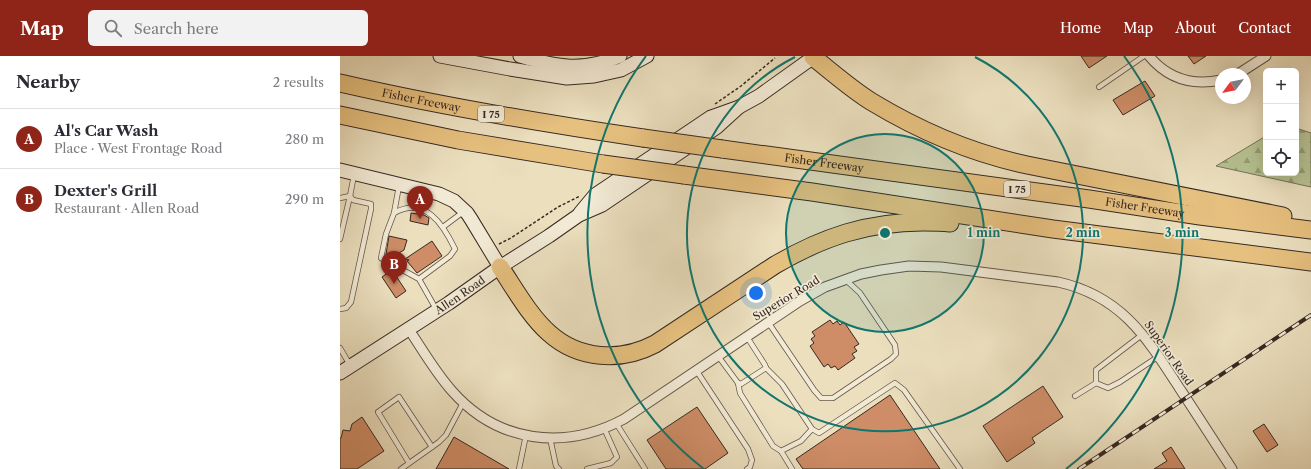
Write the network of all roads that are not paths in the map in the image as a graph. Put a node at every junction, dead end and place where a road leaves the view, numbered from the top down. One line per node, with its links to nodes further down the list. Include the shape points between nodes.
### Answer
1 (440, 56): 3 (main road, via 567,78 621,70)
2 (620, 56): 8 (main road, via 604,63 579,66 556,65)
3 (647, 56)
4 (813, 56): 21 (highway, via 871,101 914,126 993,157 1027,166); 27 (main road, Allen Road, via 759,96 739,108 711,117 595,195 579,215)
5 (1144, 56): 12 (lane)
6 (1149, 56): 10 (street, via 1173,76 1201,82)
7 (1266, 56): 9 (street)
8 (526, 57)
9 (1247, 68)
10 (1215, 81)
11 (340, 83): 24 (highway, Fisher Freeway / I 75, bridge, via 585,130)
12 (1099, 87)
13 (340, 115): 23 (highway, bridge, via 458,140 603,164 812,192)
14 (340, 170): 15 (main road)
15 (355, 174): 16 (main road); 17 (lane)
16 (399, 184): 19 (main road, via 438,194 454,201); 20 (lane)
17 (350, 196): 18 (lane); 25 (lane); 30 (lane, via 353,200 371,204 371,209 351,302 346,308)
18 (340, 198)
19 (464, 211): 22 (lane); 27 (main road)
20 (394, 213): 22 (lane, via 404,207 420,209 432,215); 28 (lane, via 381,258)
21 (1311, 222)
22 (443, 227): 28 (lane, via 455,249 450,256)
23 (1053, 229): 26 (highway); 27 (highway, via 1000,229 946,222 910,222 844,233 795,253 655,344 623,355 591,354 562,343 540,324)
24 (1311, 230)
25 (340, 239)
26 (1311, 262)
27 (500, 267): 31 (main road, Allen Road)
28 (419, 279): 31 (lane)
29 (846, 279): 32 (street, Superior Road, via 812,294); 32 (lane, via 860,293 895,345 896,354 833,398 821,398 814,390); 34 (street, Superior Road, via 881,270 927,266 1058,282 1099,297 1122,313)
30 (340, 309)
31 (437, 310): 33 (main road, Allen Road)
32 (768, 322): 35 (street, Superior Road)
33 (408, 328): 40 (main road, Allen Road); 45 (street, Superior Road, via 444,382)
34 (1143, 334): 38 (street, Superior Road); 43 (lane, via 1096,370)
35 (747, 336): 37 (street, Superior Road); 39 (lane)
36 (340, 348): 40 (lane)
37 (718, 356): 41 (street, Superior Road); 42 (lane)
38 (1159, 356): 43 (lane, via 1108,388); 63 (street, Superior Road)
39 (766, 368): 42 (lane, via 741,384); 48 (lane, via 782,384)
40 (345, 370)
41 (696, 370): 46 (street, Superior Road); 60 (lane, via 748,449 752,460)
42 (738, 383): 52 (lane, via 740,393 773,446)
43 (1096, 383): 44 (lane)
44 (1075, 396)
45 (463, 402): 49 (street, Superior Road, via 498,426); 51 (lane, via 446,435)
46 (616, 423): 47 (street, Superior Road); 59 (lane)
47 (604, 428): 50 (street, Superior Road, via 584,435); 58 (lane, via 617,457 611,463)
48 (812, 429): 52 (lane, via 801,442); 62 (lane, via 819,433 895,383 904,390)
49 (526, 435): 50 (street, Superior Road); 56 (lane)
50 (550, 438): 57 (lane, via 556,466)
51 (432, 447): 53 (lane); 53 (lane, via 398,397 378,412)
52 (781, 451): 61 (lane)
53 (409, 463): 54 (lane); 55 (lane)
54 (401, 469)
55 (406, 469)
56 (518, 469)
57 (559, 469)
58 (587, 469)
59 (645, 469)
60 (747, 469)
61 (792, 469)
62 (960, 469)
63 (1232, 469)

